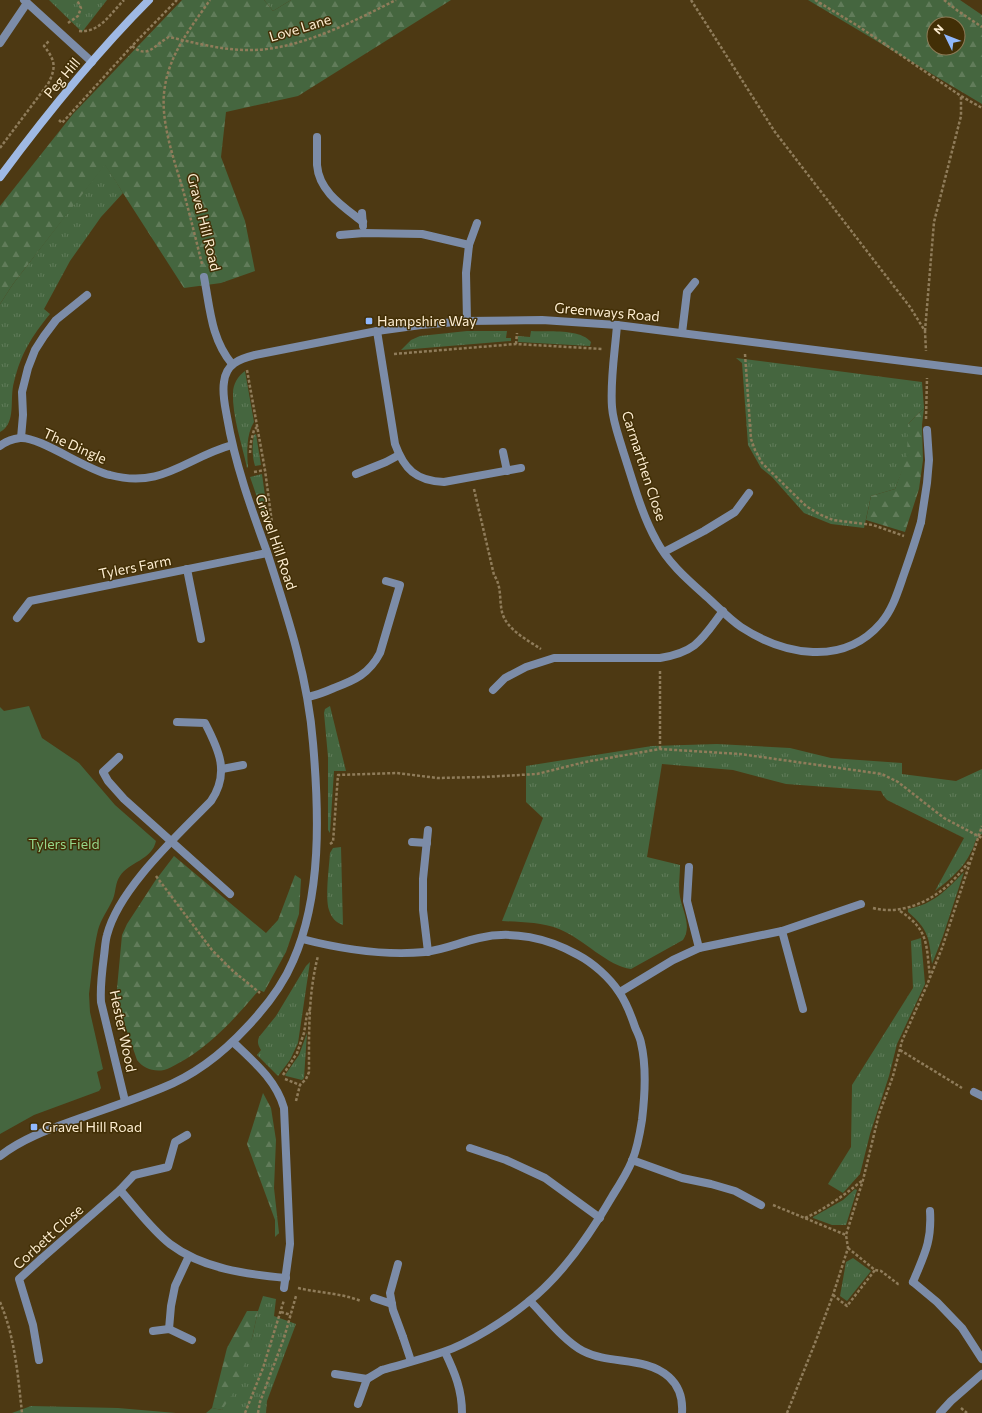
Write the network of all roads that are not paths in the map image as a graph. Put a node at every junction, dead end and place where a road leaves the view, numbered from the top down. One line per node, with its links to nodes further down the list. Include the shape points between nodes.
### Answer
1 (149, 0): 4 (main road, Peg Hill)
2 (26, 2): 3 (street); 4 (street)
3 (0, 43)
4 (92, 62): 6 (main road, Peg Hill)
5 (317, 137): 8 (street, via 317,166 325,188 335,200)
6 (0, 177)
7 (362, 213): 8 (street)
8 (363, 222): 10 (street)
9 (477, 223): 12 (street)
10 (364, 233): 11 (street); 12 (street, via 422,234)
11 (340, 235)
12 (469, 245): 16 (street, via 466,273)
13 (204, 277): 20 (street, Gravel Hill Road, via 215,335 224,355)
14 (695, 282): 19 (street, via 687,292)
15 (87, 295): 23 (street, The Dingle, via 56,320 35,350 22,392)
16 (467, 320): 17 (street, Greenways Road, via 542,320); 18 (street, Greenways Road)
17 (617, 325): 19 (street, Greenways Road); 32 (street, Carmarthen Close, via 612,409 644,515)
18 (377, 331): 20 (street, Greenways Road, via 245,358); 27 (street, via 395,444)
19 (682, 332): 21 (street, Greenways Road)
20 (232, 364): 24 (street, Gravel Hill Road, via 226,371 223,394)
21 (982, 371)
22 (927, 430): 36 (street, Carmarthen Close, via 927,483 916,541 892,607 865,637 846,647 829,652 811,653 771,642 741,627)
23 (21, 438): 24 (street, The Dingle, via 38,442 94,470 126,479 160,476 206,454); 25 (street, The Dingle)
24 (232, 445): 33 (street, Gravel Hill Road)
25 (0, 446)
26 (503, 452): 29 (street)
27 (399, 455): 29 (street, via 414,474 433,481 444,482); 30 (street)
28 (521, 468): 29 (street)
29 (507, 471)
30 (356, 474)
31 (749, 493): 32 (street, via 735,512)
32 (664, 552): 36 (street, Carmarthen Close, via 689,581)
33 (267, 553): 34 (street, Tylers Farm); 40 (street, Gravel Hill Road, via 287,614)
34 (187, 569): 37 (street, Tylers Farm, via 30,601); 38 (street)
35 (386, 581): 40 (street, via 400,585 375,662 355,680)
36 (723, 612): 39 (street, via 696,645 685,652 660,658 554,658 526,667 505,678)
37 (17, 618)
38 (201, 639)
39 (493, 690)
40 (308, 697): 53 (street, Gravel Hill Road, via 313,742 316,854 314,887)
41 (177, 722): 44 (street, Hester Wood, via 205,723 214,740)
42 (119, 757): 46 (street, via 103,772 124,799)
43 (243, 765): 44 (street)
44 (222, 769): 46 (street, Hester Wood, via 218,791)
45 (428, 830): 48 (street)
46 (171, 842): 50 (street); 59 (street, Hester Wood, via 149,866 120,906 107,936 100,987 101,1002)
47 (412, 842): 48 (street)
48 (427, 843): 55 (street, via 423,910)
49 (689, 867): 54 (street, via 687,901)
50 (230, 894)
51 (861, 904): 52 (street)
52 (782, 931): 54 (street); 57 (street)
53 (302, 939): 55 (street, via 364,951); 58 (street, Gravel Hill Road, via 282,982 270,1000)
54 (699, 948): 56 (street)
55 (428, 952): 56 (street, via 480,937 508,934 531,937 556,944 579,955 600,971)
56 (620, 992): 63 (street, via 641,1042 644,1072 644,1101)
57 (803, 1009)
58 (233, 1042): 59 (street, Gravel Hill Road, via 216,1058 181,1080); 70 (street, via 274,1084 284,1108 290,1244)
59 (125, 1102): 62 (street, Gravel Hill Road, via 36,1134)
60 (188, 1135): 64 (street, Corbett Close, via 175,1142 168,1167 134,1175)
61 (470, 1148): 67 (street, via 506,1160 545,1178)
62 (0, 1156)
63 (632, 1160): 65 (street, via 682,1178 735,1191); 67 (street)
64 (120, 1190): 68 (street, via 156,1231); 80 (street, Corbett Close, via 19,1279 33,1325)
65 (761, 1205)
66 (930, 1212): 79 (street, via 930,1239 912,1282 937,1302 962,1328)
67 (600, 1218): 73 (street, via 556,1275)
68 (189, 1256): 70 (street, via 219,1268); 75 (street, via 175,1286)
69 (398, 1264): 74 (street, via 390,1293)
70 (286, 1278): 71 (street)
71 (284, 1288)
72 (374, 1298): 74 (street)
73 (530, 1300): 78 (street, via 506,1318); 87 (street, via 571,1343 592,1356 645,1364 663,1372 679,1390)
74 (392, 1304): 81 (street)
75 (169, 1329): 76 (street); 77 (street)
76 (153, 1331)
77 (192, 1340)
78 (445, 1352): 81 (street); 86 (street, via 458,1380)
79 (982, 1359)
80 (39, 1360)
81 (411, 1361): 84 (street, via 382,1370)
82 (335, 1374): 84 (street)
83 (982, 1374): 88 (street)
84 (367, 1378): 85 (street)
85 (358, 1404)
86 (462, 1413)
87 (682, 1413)
88 (940, 1413)

